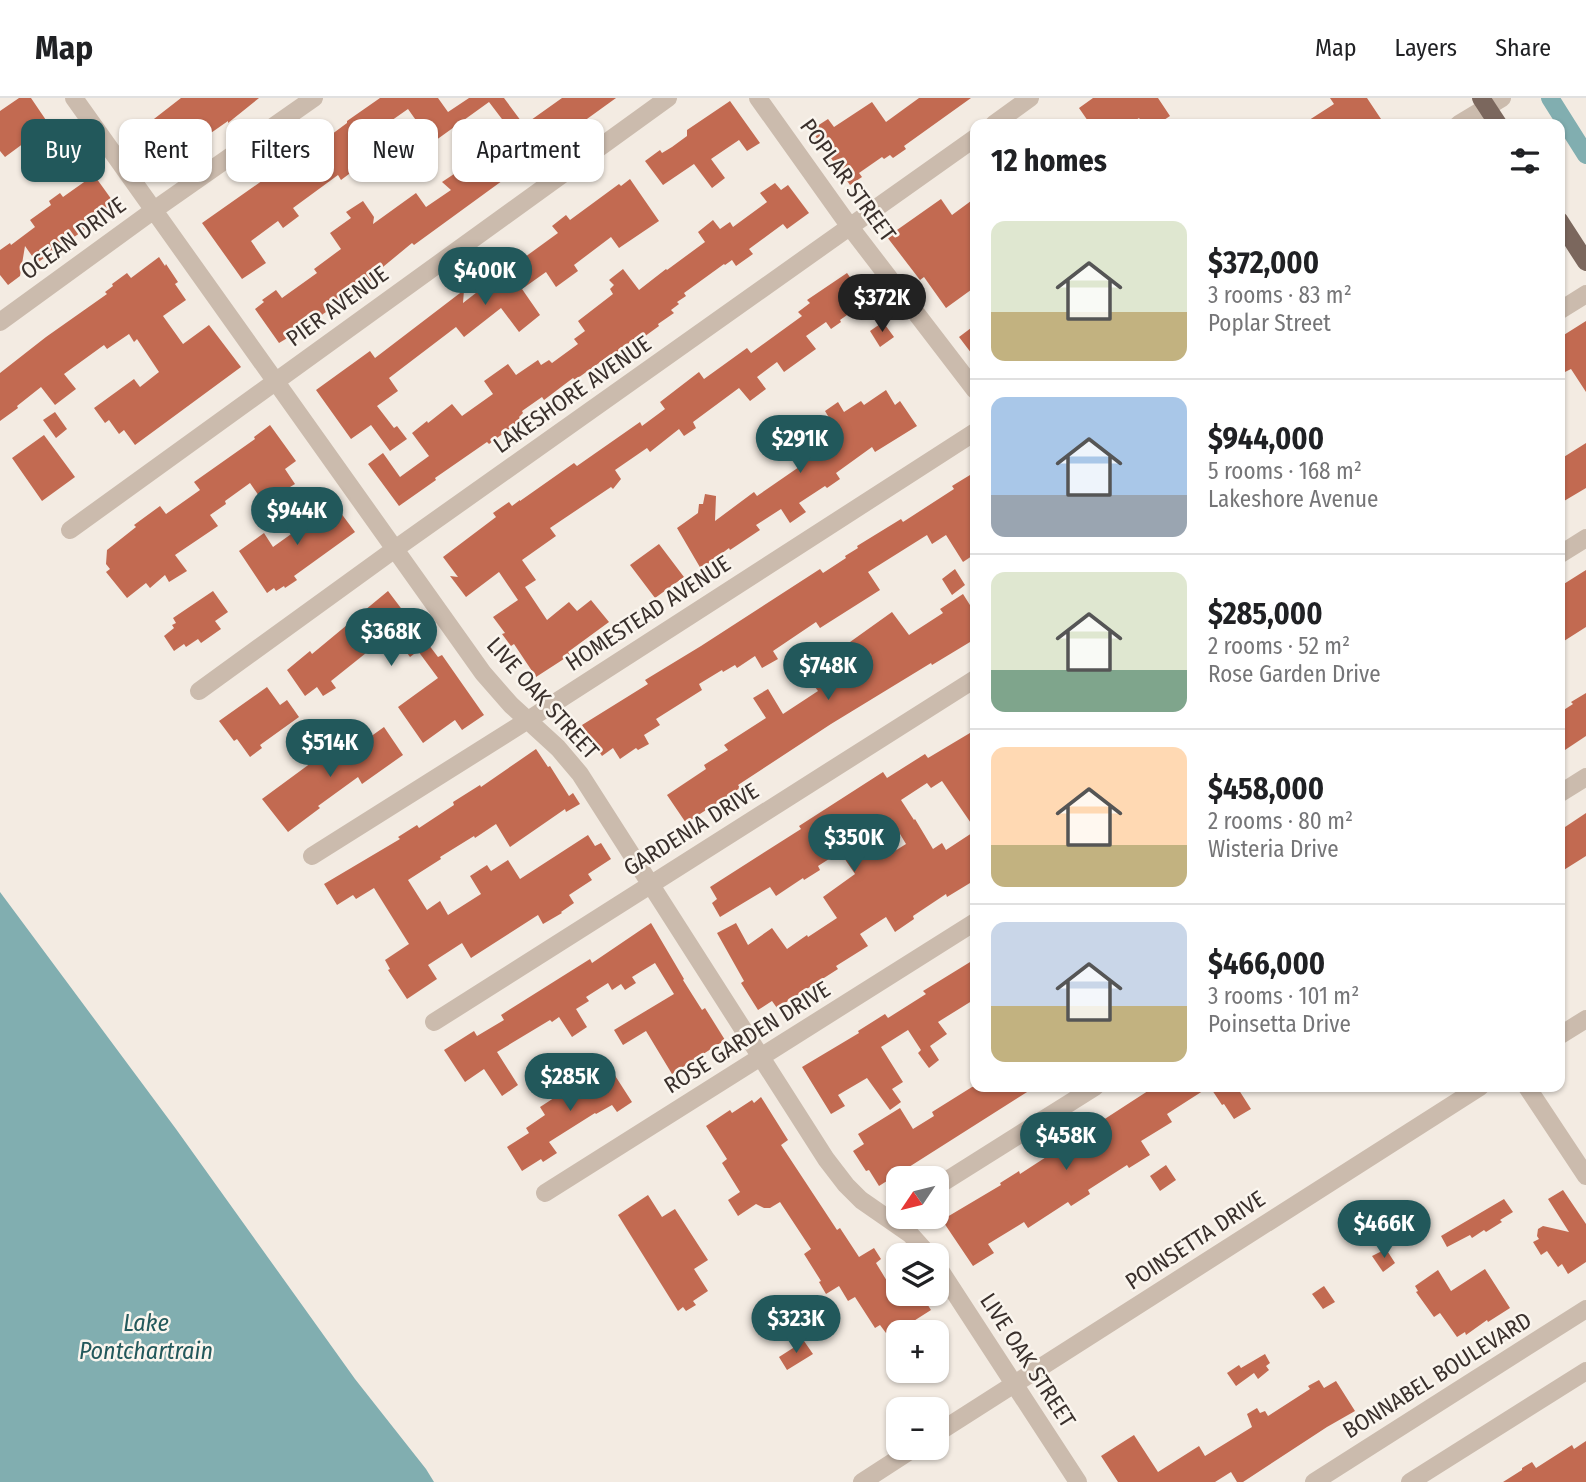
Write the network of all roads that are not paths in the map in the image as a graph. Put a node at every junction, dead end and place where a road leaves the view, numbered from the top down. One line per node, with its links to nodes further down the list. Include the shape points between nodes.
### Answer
1 (74, 98): 11 (street, LIVE OAK STREET)
2 (314, 98): 11 (street, OCEAN DRIVE)
3 (668, 98): 18 (street, PIER AVENUE)
4 (758, 98): 12 (street, POPLAR STREET)
5 (1030, 98): 7 (street)
6 (1490, 101): 8 (street); 9 (main road)
7 (1001, 119)
8 (1466, 119)
9 (1496, 119)
10 (970, 142): 12 (street, LAKESHORE AVENUE)
11 (154, 210): 17 (street, OCEAN DRIVE); 18 (street, LIVE OAK STREET)
12 (850, 227): 19 (street, POPLAR STREET); 23 (street, LAKESHORE AVENUE)
13 (1565, 229): 14 (main road)
14 (1586, 262)
15 (1586, 294): 16 (street)
16 (1565, 307)
17 (0, 323)
18 (276, 380): 21 (street, PIER AVENUE); 23 (street, LIVE OAK STREET)
19 (970, 383)
20 (970, 435): 27 (street, HOMESTEAD AVENUE)
21 (70, 530)
22 (1586, 538): 24 (street)
23 (395, 549): 26 (street, LAKESHORE AVENUE); 27 (street, LIVE OAK STREET, via 483,673)
24 (1565, 551)
25 (970, 682): 31 (street, GARDENIA DRIVE)
26 (199, 691)
27 (528, 720): 30 (street, HOMESTEAD AVENUE); 31 (street, LIVE OAK STREET, via 580,774)
28 (1586, 777): 29 (street)
29 (1565, 790)
30 (312, 856)
31 (651, 884): 34 (street, GARDENIA DRIVE); 36 (street, LIVE OAK STREET)
32 (970, 925): 36 (street, ROSE GARDEN DRIVE)
33 (1586, 1019): 35 (street)
34 (434, 1022)
35 (1565, 1032)
36 (761, 1057): 42 (street, ROSE GARDEN DRIVE); 43 (street, LIVE OAK STREET, via 846,1185 861,1200)
37 (1087, 1092): 41 (street)
38 (1471, 1092): 49 (street, POINSETTA DRIVE)
39 (1530, 1092): 40 (street)
40 (1586, 1176)
41 (949, 1179)
42 (545, 1193)
43 (886, 1212)
44 (906, 1229): 45 (street, LIVE OAK STREET)
45 (918, 1243)
46 (949, 1284): 49 (street, LIVE OAK STREET)
47 (1586, 1310): 54 (street, BONNABEL BOULEVARD)
48 (1586, 1371): 55 (street)
49 (1013, 1385): 50 (street, POINSETTA DRIVE); 53 (street, LIVE OAK STREET)
50 (949, 1426)
51 (896, 1460): 52 (street)
52 (862, 1482)
53 (1078, 1482)
54 (1314, 1482)
55 (1410, 1482)

